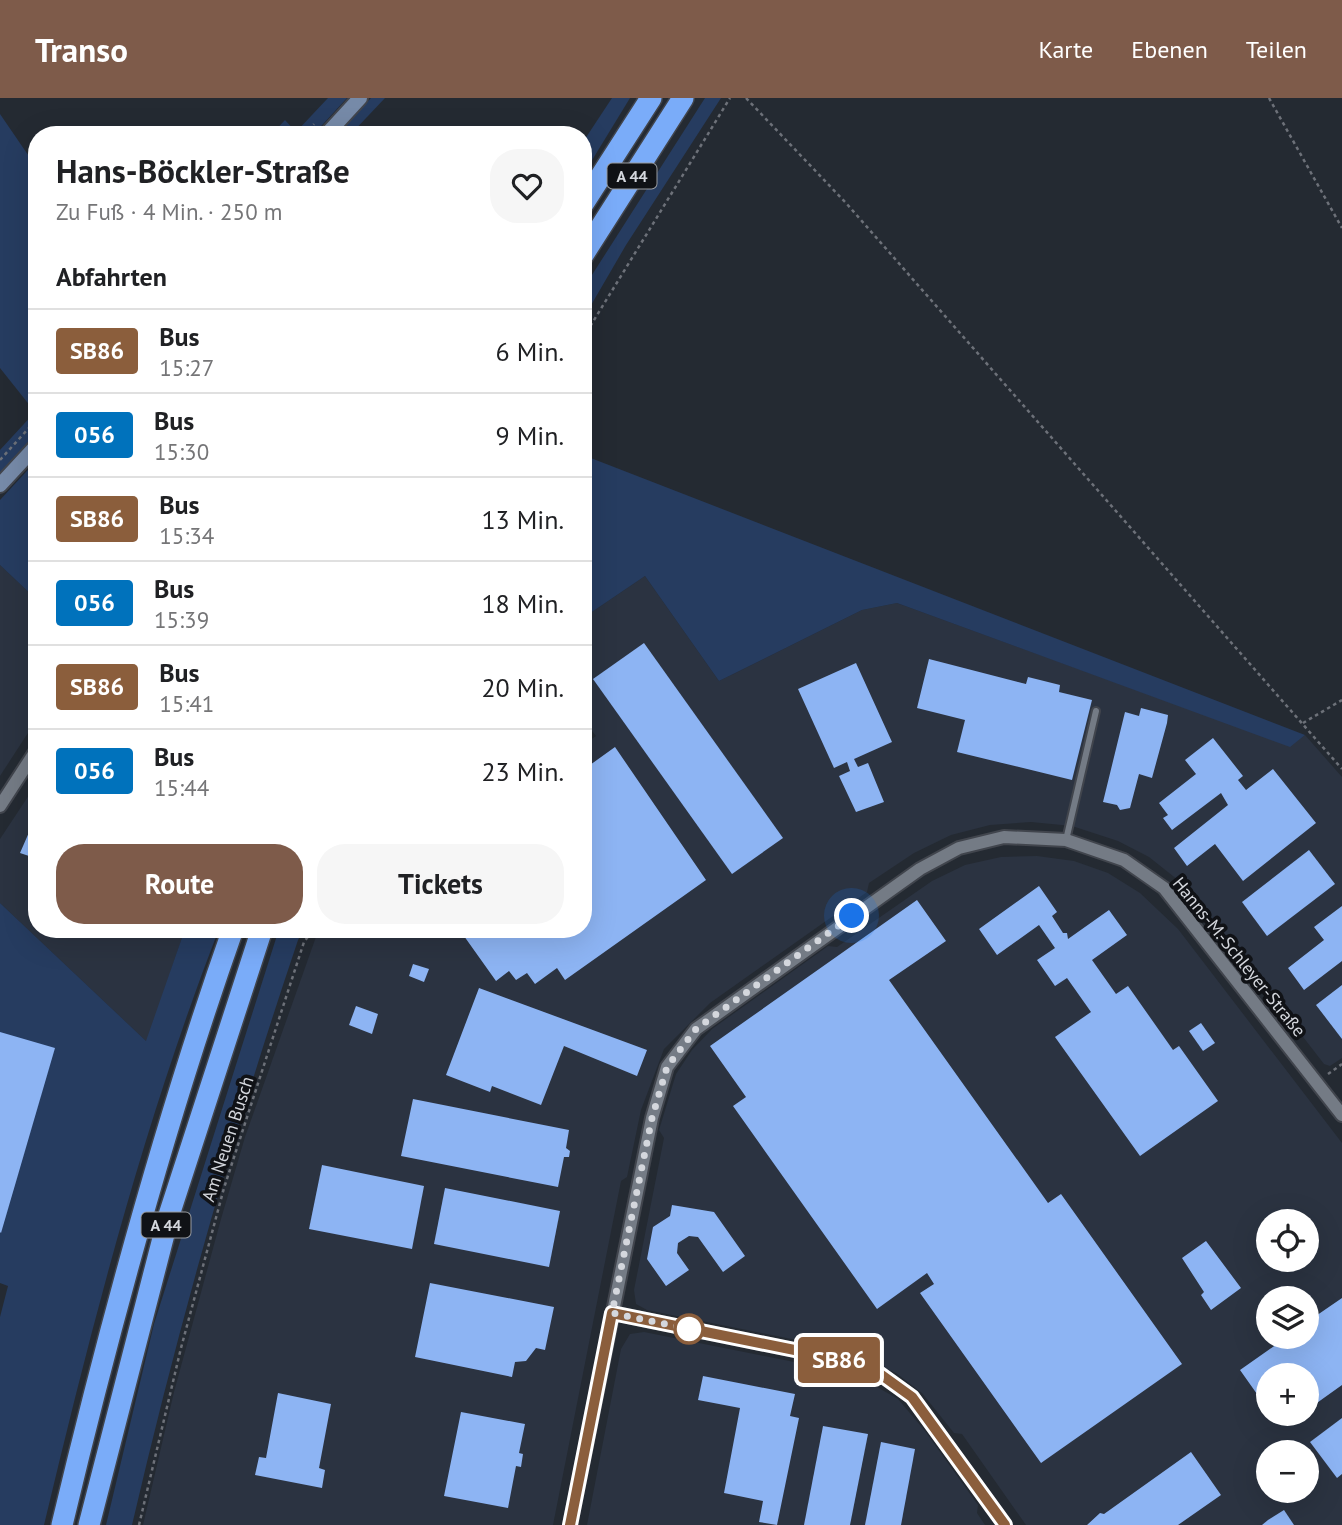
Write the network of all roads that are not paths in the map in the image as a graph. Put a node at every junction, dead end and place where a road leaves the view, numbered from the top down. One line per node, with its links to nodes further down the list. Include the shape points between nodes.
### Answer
1 (360, 98): 4 (street)
2 (652, 98): 5 (highway, A 44)
3 (683, 98): 6 (highway, A 44)
4 (334, 126)
5 (592, 190)
6 (592, 241)
7 (28, 455): 8 (street)
8 (0, 485)
9 (1096, 711): 12 (lane)
10 (28, 763): 11 (street)
11 (0, 806)
12 (1066, 840): 15 (street, Hanns-M.-Schleyer-Straße, via 1124,860 1164,888); 16 (street, Hanns-M.-Schleyer-Straße, via 1004,837 959,848 920,869 696,1029 667,1067 652,1118)
13 (230, 938): 17 (highway, A 44, via 151,1181)
14 (258, 938): 18 (highway, A 44, via 169,1215)
15 (1342, 1115)
16 (612, 1313): 19 (street, Hanns-M.-Schleyer-Straße); 20 (street, via 834,1358 876,1371 912,1397)
17 (62, 1525)
18 (89, 1525)
19 (570, 1525)
20 (1005, 1525)

